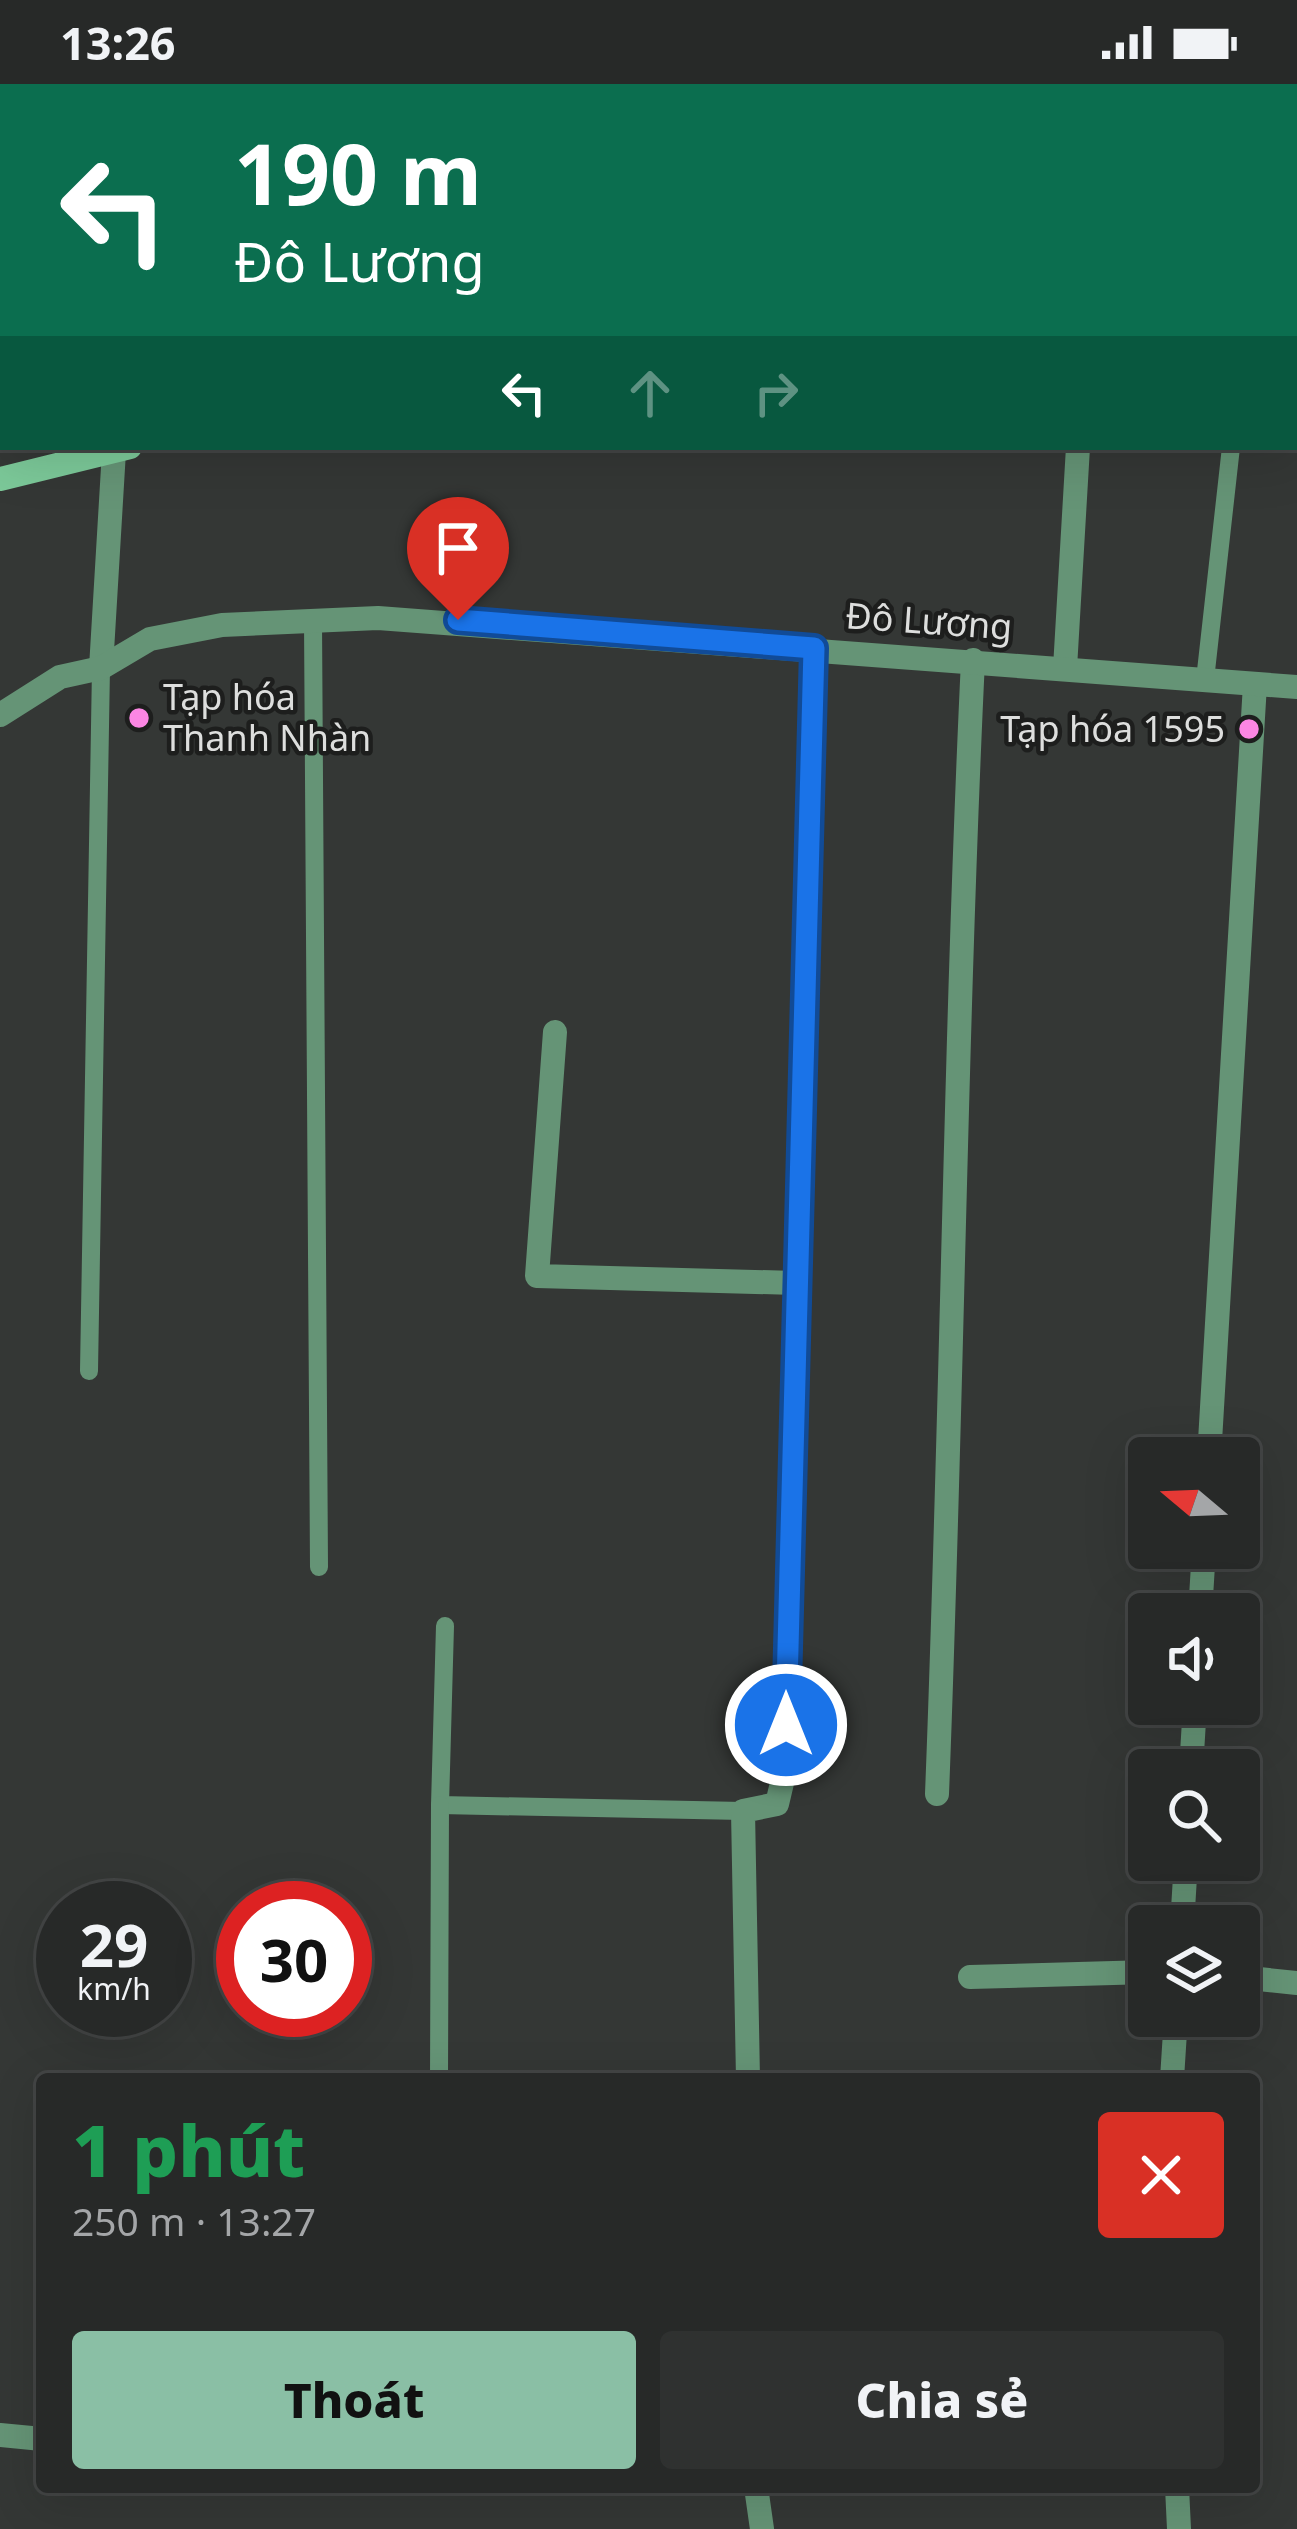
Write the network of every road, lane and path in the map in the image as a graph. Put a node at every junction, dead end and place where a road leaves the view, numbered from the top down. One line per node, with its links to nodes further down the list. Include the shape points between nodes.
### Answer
1 (118, 450): 5 (main road)
2 (122, 450): 9 (street)
3 (1078, 450): 10 (street)
4 (1232, 450): 11 (lane)
5 (0, 479)
6 (313, 621): 7 (street, Đô Lương, via 458,620); 9 (street, Đô Lương, via 222,625 150,639); 19 (lane)
7 (814, 648): 8 (street, Đô Lương); 16 (street)
8 (973, 660): 10 (street, Đô Lương); 21 (street)
9 (101, 668): 14 (street, Đô Lương, via 60,677); 17 (lane)
10 (1065, 668): 11 (street, Đô Lương)
11 (1205, 680): 12 (street, Đô Lương)
12 (1255, 684): 13 (street, Đô Lương); 18 (street)
13 (1297, 687)
14 (0, 715)
15 (555, 1032): 16 (street, via 537,1276)
16 (796, 1283): 23 (street, via 786,1766 777,1804)
17 (88, 1371)
18 (1210, 1437)
19 (319, 1567)
20 (445, 1627): 22 (lane)
21 (938, 1794)
22 (440, 1805): 23 (lane); 29 (lane)
23 (743, 1811): 30 (street)
24 (1128, 1973): 25 (street)
25 (970, 1977)
26 (1260, 1979): 27 (street)
27 (1297, 1983)
28 (1175, 2037): 31 (street)
29 (440, 2073)
30 (748, 2073)
31 (1172, 2073)
32 (0, 2435): 33 (street)
33 (36, 2438)
34 (757, 2493): 36 (street)
35 (1177, 2493): 37 (street)
36 (762, 2529)
37 (1179, 2529)

